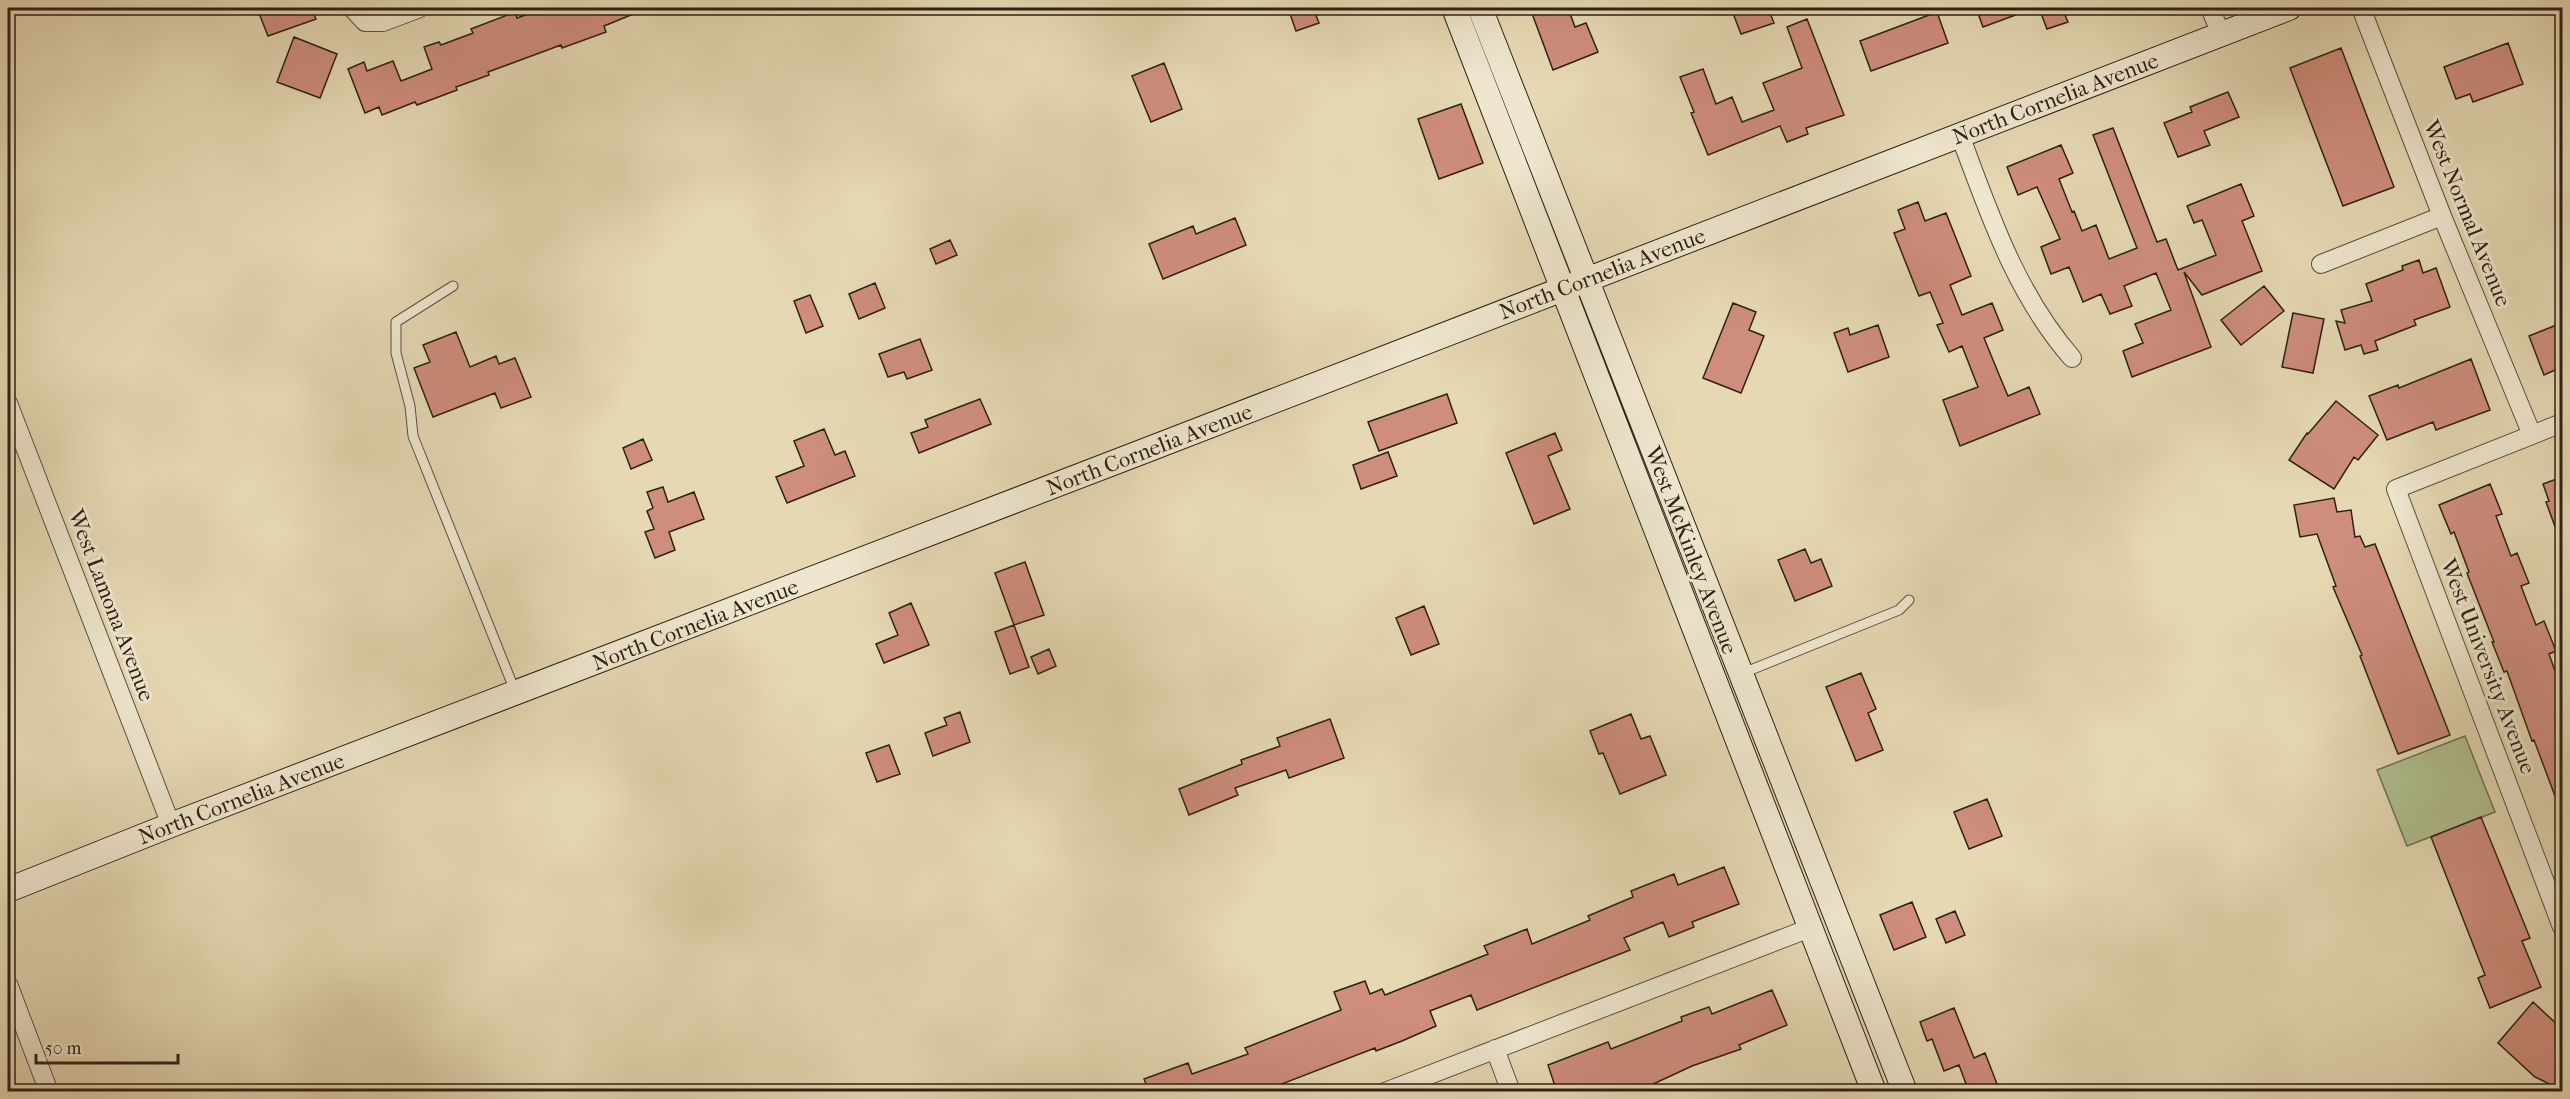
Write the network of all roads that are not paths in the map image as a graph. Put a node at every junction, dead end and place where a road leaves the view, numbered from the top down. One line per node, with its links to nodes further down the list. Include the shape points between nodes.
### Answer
1 (352, 8): 2 (street, via 365,22 383,22)
2 (420, 8)
3 (1454, 8): 14 (street, West McKinley Avenue)
4 (1480, 8): 12 (street, West McKinley Avenue)
5 (2210, 8): 8 (street)
6 (2289, 8): 8 (street, North Cornelia Avenue)
7 (2361, 8): 10 (street, West Normal Avenue)
8 (2221, 34): 9 (street, North Cornelia Avenue)
9 (1960, 135): 12 (street, North Cornelia Avenue); 15 (street, via 2007,256 2034,307)
10 (2442, 216): 11 (street); 18 (street, West Normal Avenue)
11 (2321, 264)
12 (1586, 279): 14 (street, North Cornelia Avenue); 20 (street, West McKinley Avenue)
13 (453, 286): 21 (lane, via 396,322 396,353 410,406 413,436)
14 (1563, 288): 21 (street, North Cornelia Avenue); 25 (street, West McKinley Avenue)
15 (2072, 358)
16 (8, 403): 22 (street, West Lamona Avenue)
17 (2562, 423): 18 (street)
18 (2532, 435): 24 (street, West University Avenue, via 2396,489)
19 (1909, 600): 20 (lane, via 1899,610)
20 (1740, 674): 32 (street, West McKinley Avenue)
21 (516, 693): 22 (street, North Cornelia Avenue)
22 (171, 825): 23 (street, North Cornelia Avenue)
23 (8, 890)
24 (2562, 927)
25 (1810, 928): 27 (street); 31 (street, West McKinley Avenue)
26 (8, 984): 28 (street)
27 (1495, 1049): 29 (street); 30 (street)
28 (49, 1092)
29 (1385, 1092)
30 (1511, 1092)
31 (1874, 1092)
32 (1905, 1092)

